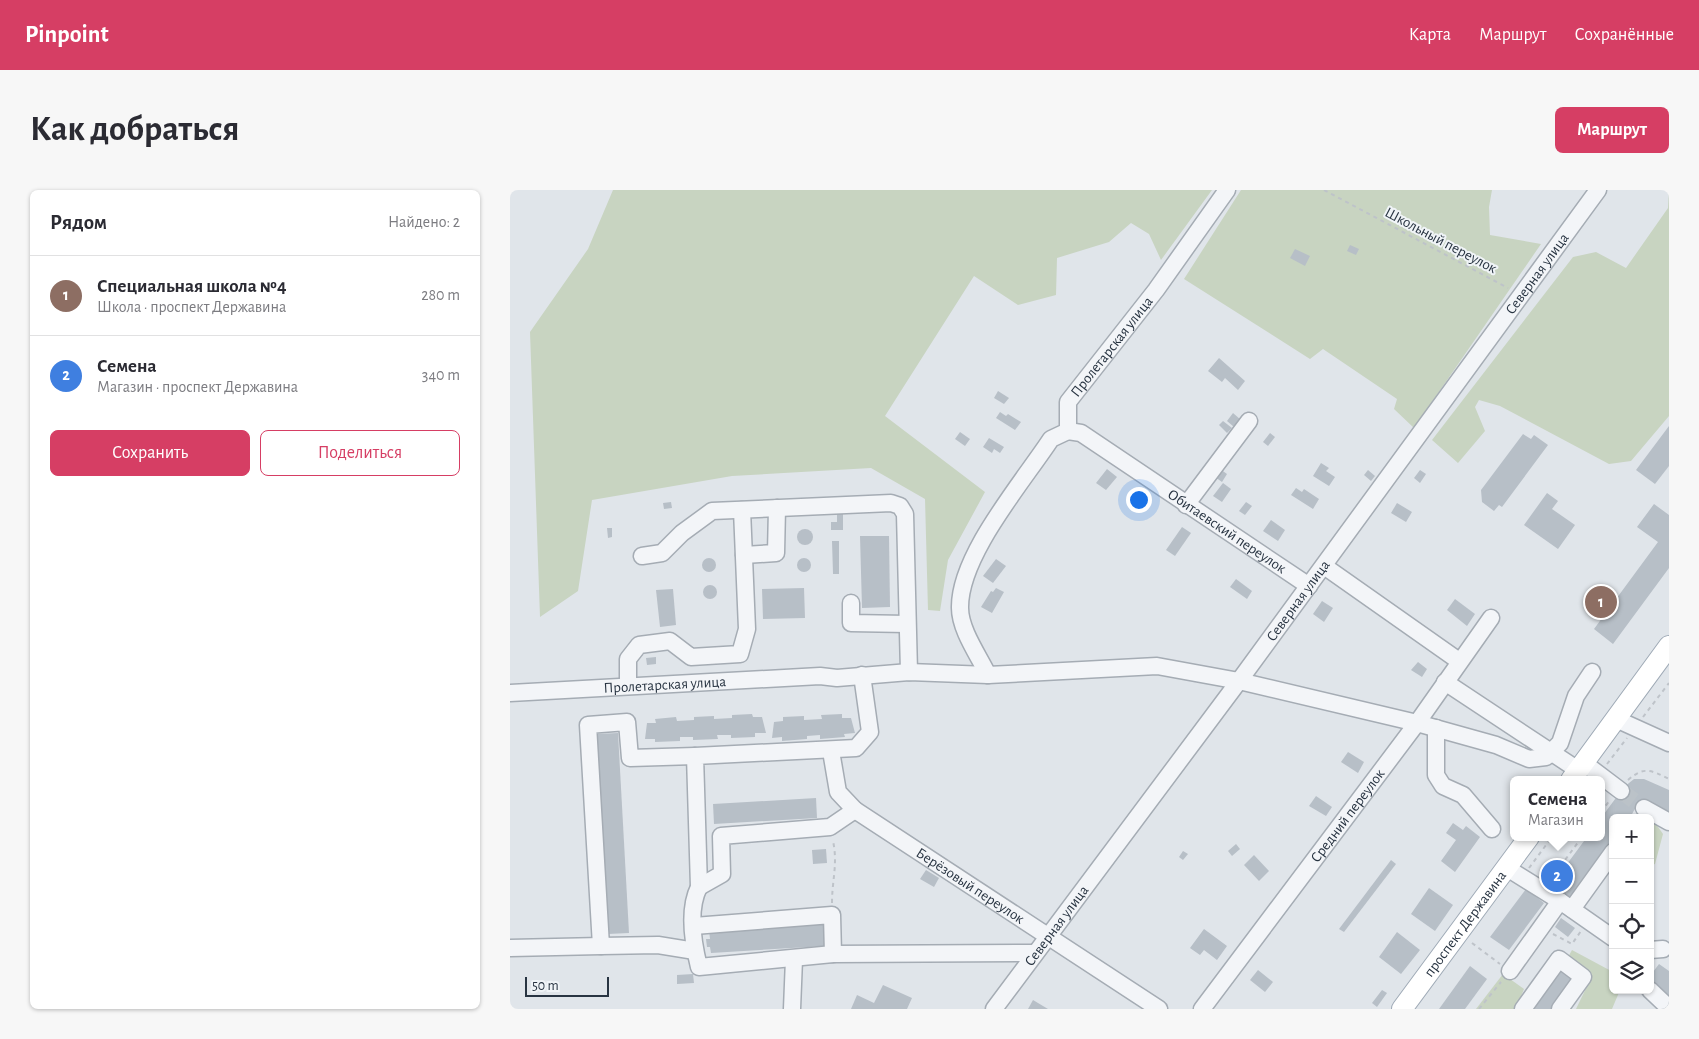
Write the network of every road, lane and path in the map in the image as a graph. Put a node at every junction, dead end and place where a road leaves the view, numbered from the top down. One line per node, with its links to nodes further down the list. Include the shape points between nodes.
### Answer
1 (1227, 190): 6 (street, Пролетарская улица, via 1156,290 1068,402)
2 (1324, 190): 4 (path, Школьный переулок)
3 (1598, 190): 4 (street, Северная улица)
4 (1521, 296): 12 (street, Северная улица)
5 (1249, 422): 7 (street)
6 (1068, 431): 7 (street, Обитаевский переулок, via 1081,433); 22 (street, via 1052,439 976,550 965,578 960,608 962,622)
7 (1186, 505): 13 (street, Обитаевский переулок)
8 (777, 508): 9 (street); 10 (street, via 776,553); 16 (street, via 891,503 900,506 905,514)
9 (742, 510): 10 (street); 11 (street, via 712,511 682,533 662,554)
10 (744, 555): 26 (street, via 747,629 740,654 691,656 670,641 639,644 628,659)
11 (642, 556)
12 (1324, 566): 13 (street, Северная улица); 18 (street)
13 (1309, 586): 23 (street, Северная улица)
14 (851, 602): 16 (street, via 851,623)
15 (1490, 618): 18 (street, Средний переулок)
16 (907, 624): 19 (street)
17 (1669, 646): 28 (main road)
18 (1459, 661): 24 (street, Средний переулок)
19 (909, 672): 21 (street, Пролетарская улица); 22 (street, Пролетарская улица)
20 (1592, 672): 35 (street, via 1576,696 1560,743)
21 (862, 675): 26 (street, Пролетарская улица); 34 (street, via 870,732 856,748)
22 (988, 675): 23 (street, Пролетарская улица, via 1156,666)
23 (1239, 681): 30 (street, Пролетарская улица); 58 (street, Северная улица)
24 (1445, 682): 30 (street, Средний переулок); 35 (street)
25 (1669, 683): 29 (path)
26 (628, 685): 27 (street, Пролетарская улица)
27 (510, 692)
28 (1616, 719): 33 (street); 37 (main road)
29 (1640, 721)
30 (1417, 723): 31 (street, Пролетарская улица); 71 (street, Средний переулок)
31 (1436, 728): 35 (street, Пролетарская улица, via 1496,745 1529,759 1546,758); 44 (street, via 1436,775 1443,786 1463,796)
32 (1630, 734): 37 (path)
33 (1669, 743)
34 (831, 751): 36 (street); 40 (street, Берёзовый переулок, via 838,792)
35 (1552, 753): 37 (street)
36 (694, 756): 50 (street); 59 (street, via 630,758 627,722 588,725)
37 (1583, 772)
38 (1605, 783): 39 (street)
39 (1621, 791)
40 (856, 810): 43 (street); 58 (street, Берёзовый переулок)
41 (1640, 810): 42 (street)
42 (1669, 822)
43 (830, 827): 50 (street, via 720,836 722,874); 53 (path, via 837,858)
44 (1492, 829)
45 (1527, 841): 49 (main road, проспект Державина)
46 (1548, 841): 49 (path)
47 (1579, 841): 51 (path)
48 (1609, 857): 52 (street)
49 (1514, 873): 51 (street); 72 (main road, проспект Державина)
50 (699, 887): 55 (street, via 694,898)
51 (1542, 890): 52 (street)
52 (1566, 905): 54 (street); 56 (street)
53 (832, 915): 55 (street); 62 (street)
54 (1588, 921): 56 (path, via 1572,944); 57 (street)
55 (694, 926): 63 (street)
56 (1538, 930): 65 (street)
57 (1609, 935)
58 (1050, 936): 61 (street, Северная улица); 70 (street, Берёзовый переулок)
59 (601, 946): 60 (street); 63 (street, via 658,945)
60 (510, 948)
61 (1034, 953): 62 (street); 69 (street, Северная улица)
62 (833, 954): 64 (street)
63 (697, 959): 64 (street)
64 (794, 959): 68 (street)
65 (1510, 971): 73 (path)
66 (1654, 994): 67 (street)
67 (1669, 1008)
68 (792, 1009)
69 (994, 1009)
70 (1159, 1009)
71 (1202, 1009)
72 (1402, 1009)
73 (1479, 1009)
74 (1523, 1009): 75 (street, via 1559,958 1583,977)
75 (1560, 1009)

